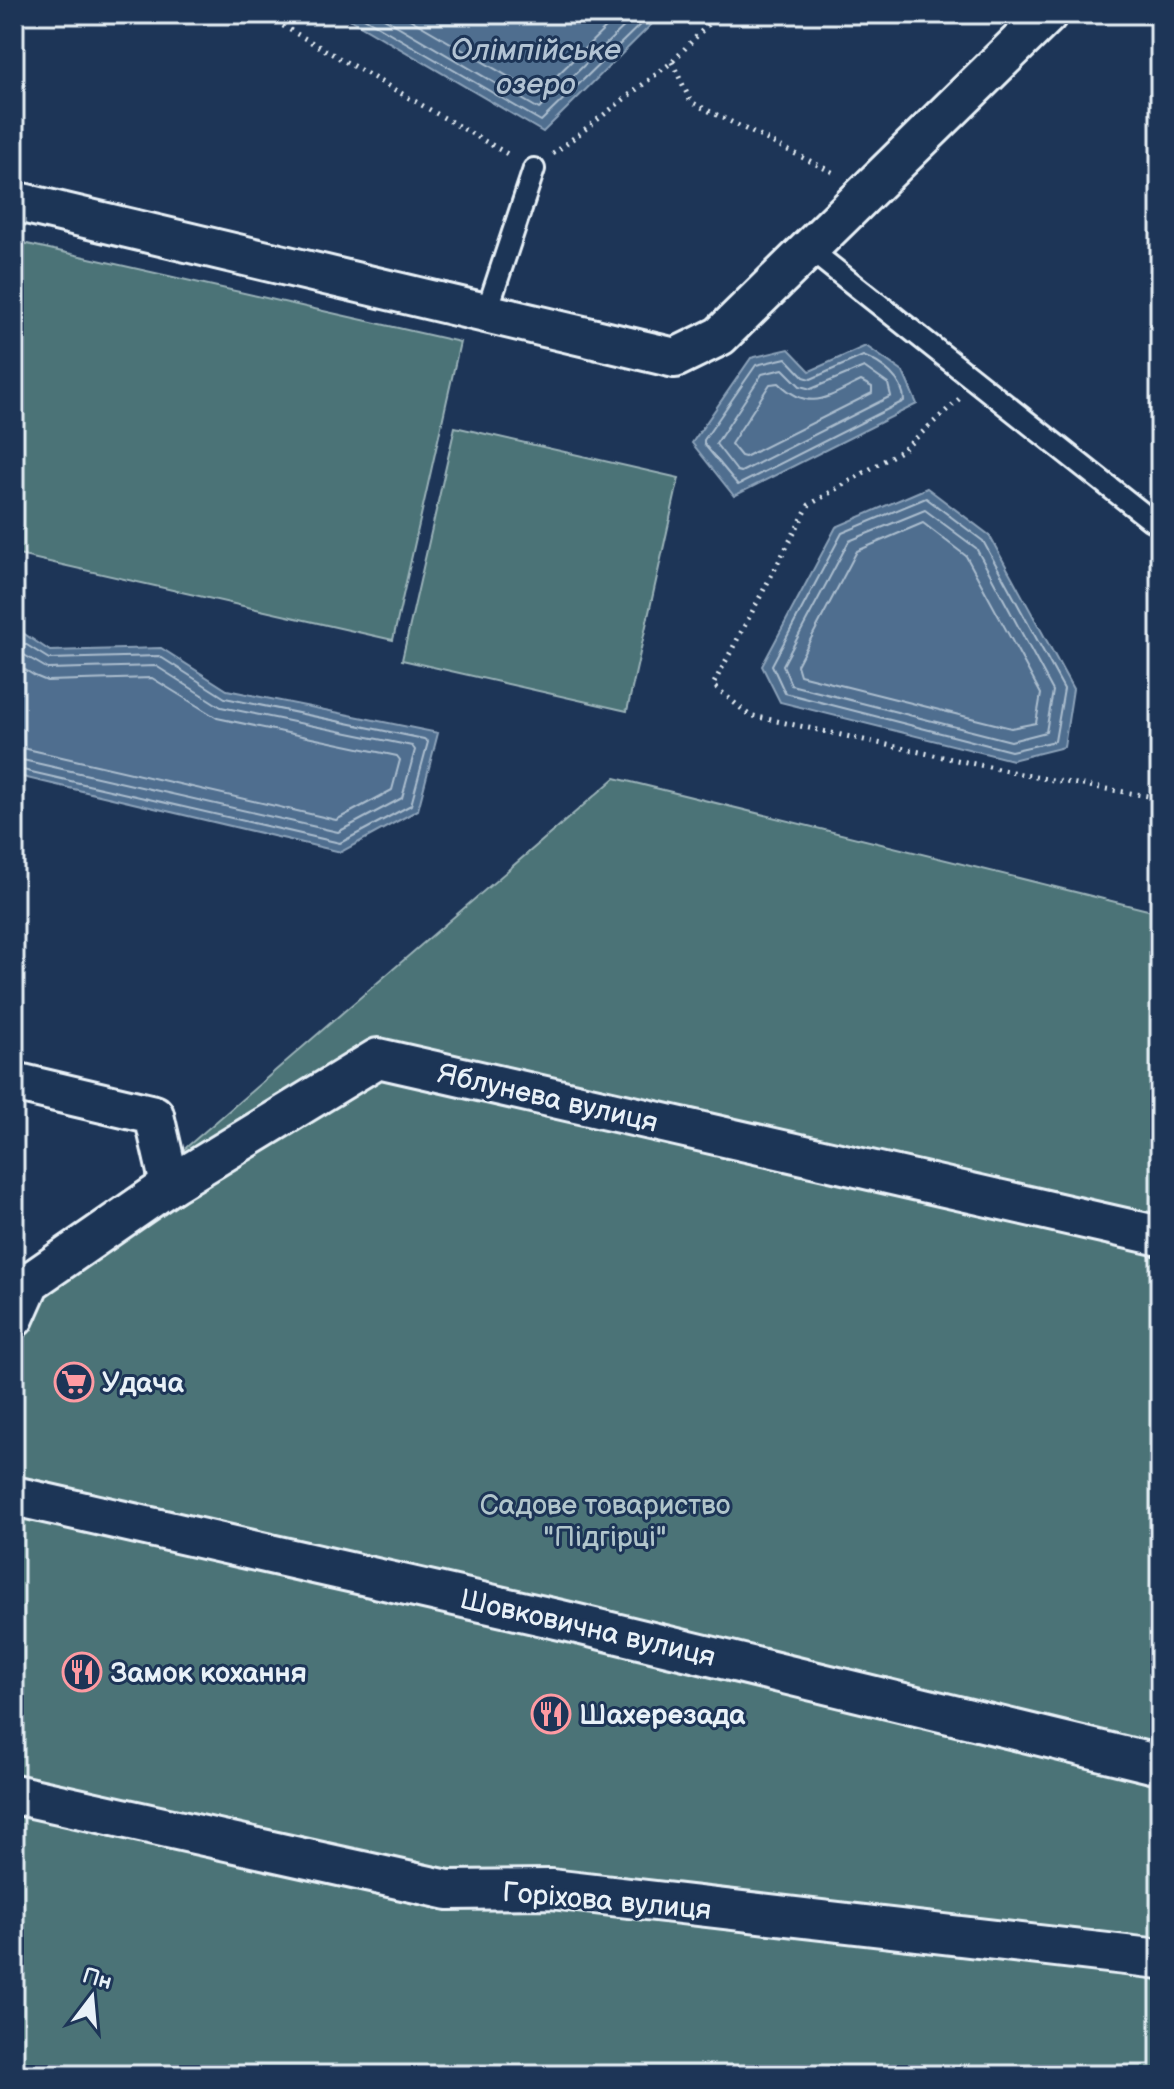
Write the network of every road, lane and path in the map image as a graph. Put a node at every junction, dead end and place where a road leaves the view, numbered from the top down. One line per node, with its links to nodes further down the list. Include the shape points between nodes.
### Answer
1 (262, 14): 5 (path)
2 (718, 14): 4 (path)
3 (1048, 14): 6 (street)
4 (672, 62): 5 (path); 6 (path, via 691,102)
5 (534, 169): 9 (lane)
6 (870, 190): 8 (street)
7 (14, 201): 9 (street)
8 (809, 249): 9 (street, via 720,336 675,358); 10 (lane)
9 (486, 314)
10 (977, 382): 11 (lane); 12 (path, via 904,449 809,505 713,685 749,715 1035,777)
11 (1151, 520)
12 (1160, 798)
13 (14, 1082): 14 (street, via 154,1115)
14 (170, 1185): 15 (street, Яблунева вулиця, via 378,1058); 16 (street, Яблунева вулиця, via 30,1282)
15 (1160, 1236)
16 (14, 1318)
17 (14, 1496): 18 (street, Шовковична вулиця, via 561,1620)
18 (1160, 1765)
19 (14, 1794): 20 (street, Горіхова вулиця, via 448,1890 551,1889)
20 (1160, 1959)

